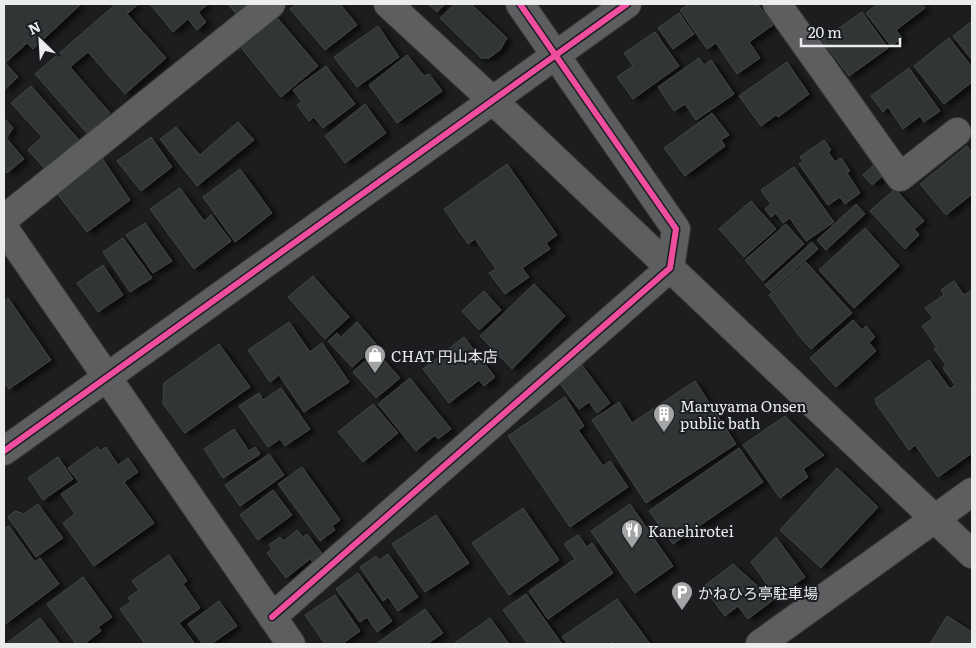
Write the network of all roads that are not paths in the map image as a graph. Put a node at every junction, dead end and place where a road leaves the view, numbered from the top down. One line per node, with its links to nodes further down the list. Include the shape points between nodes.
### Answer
1 (271, 4): 9 (street)
2 (388, 4): 7 (street)
3 (520, 4): 6 (street)
4 (627, 4): 6 (street)
5 (776, 4): 8 (street, via 900,177)
6 (555, 55): 7 (street); 11 (street, via 676,229)
7 (492, 100): 11 (street); 12 (street)
8 (957, 132)
9 (4, 219)
10 (4, 228): 12 (street)
11 (670, 268): 15 (street); 17 (street)
12 (107, 377): 13 (street); 17 (street)
13 (4, 451)
14 (972, 492): 15 (street)
15 (934, 519): 16 (street); 19 (street)
16 (972, 554)
17 (272, 617): 18 (street)
18 (291, 644)
19 (760, 644)

